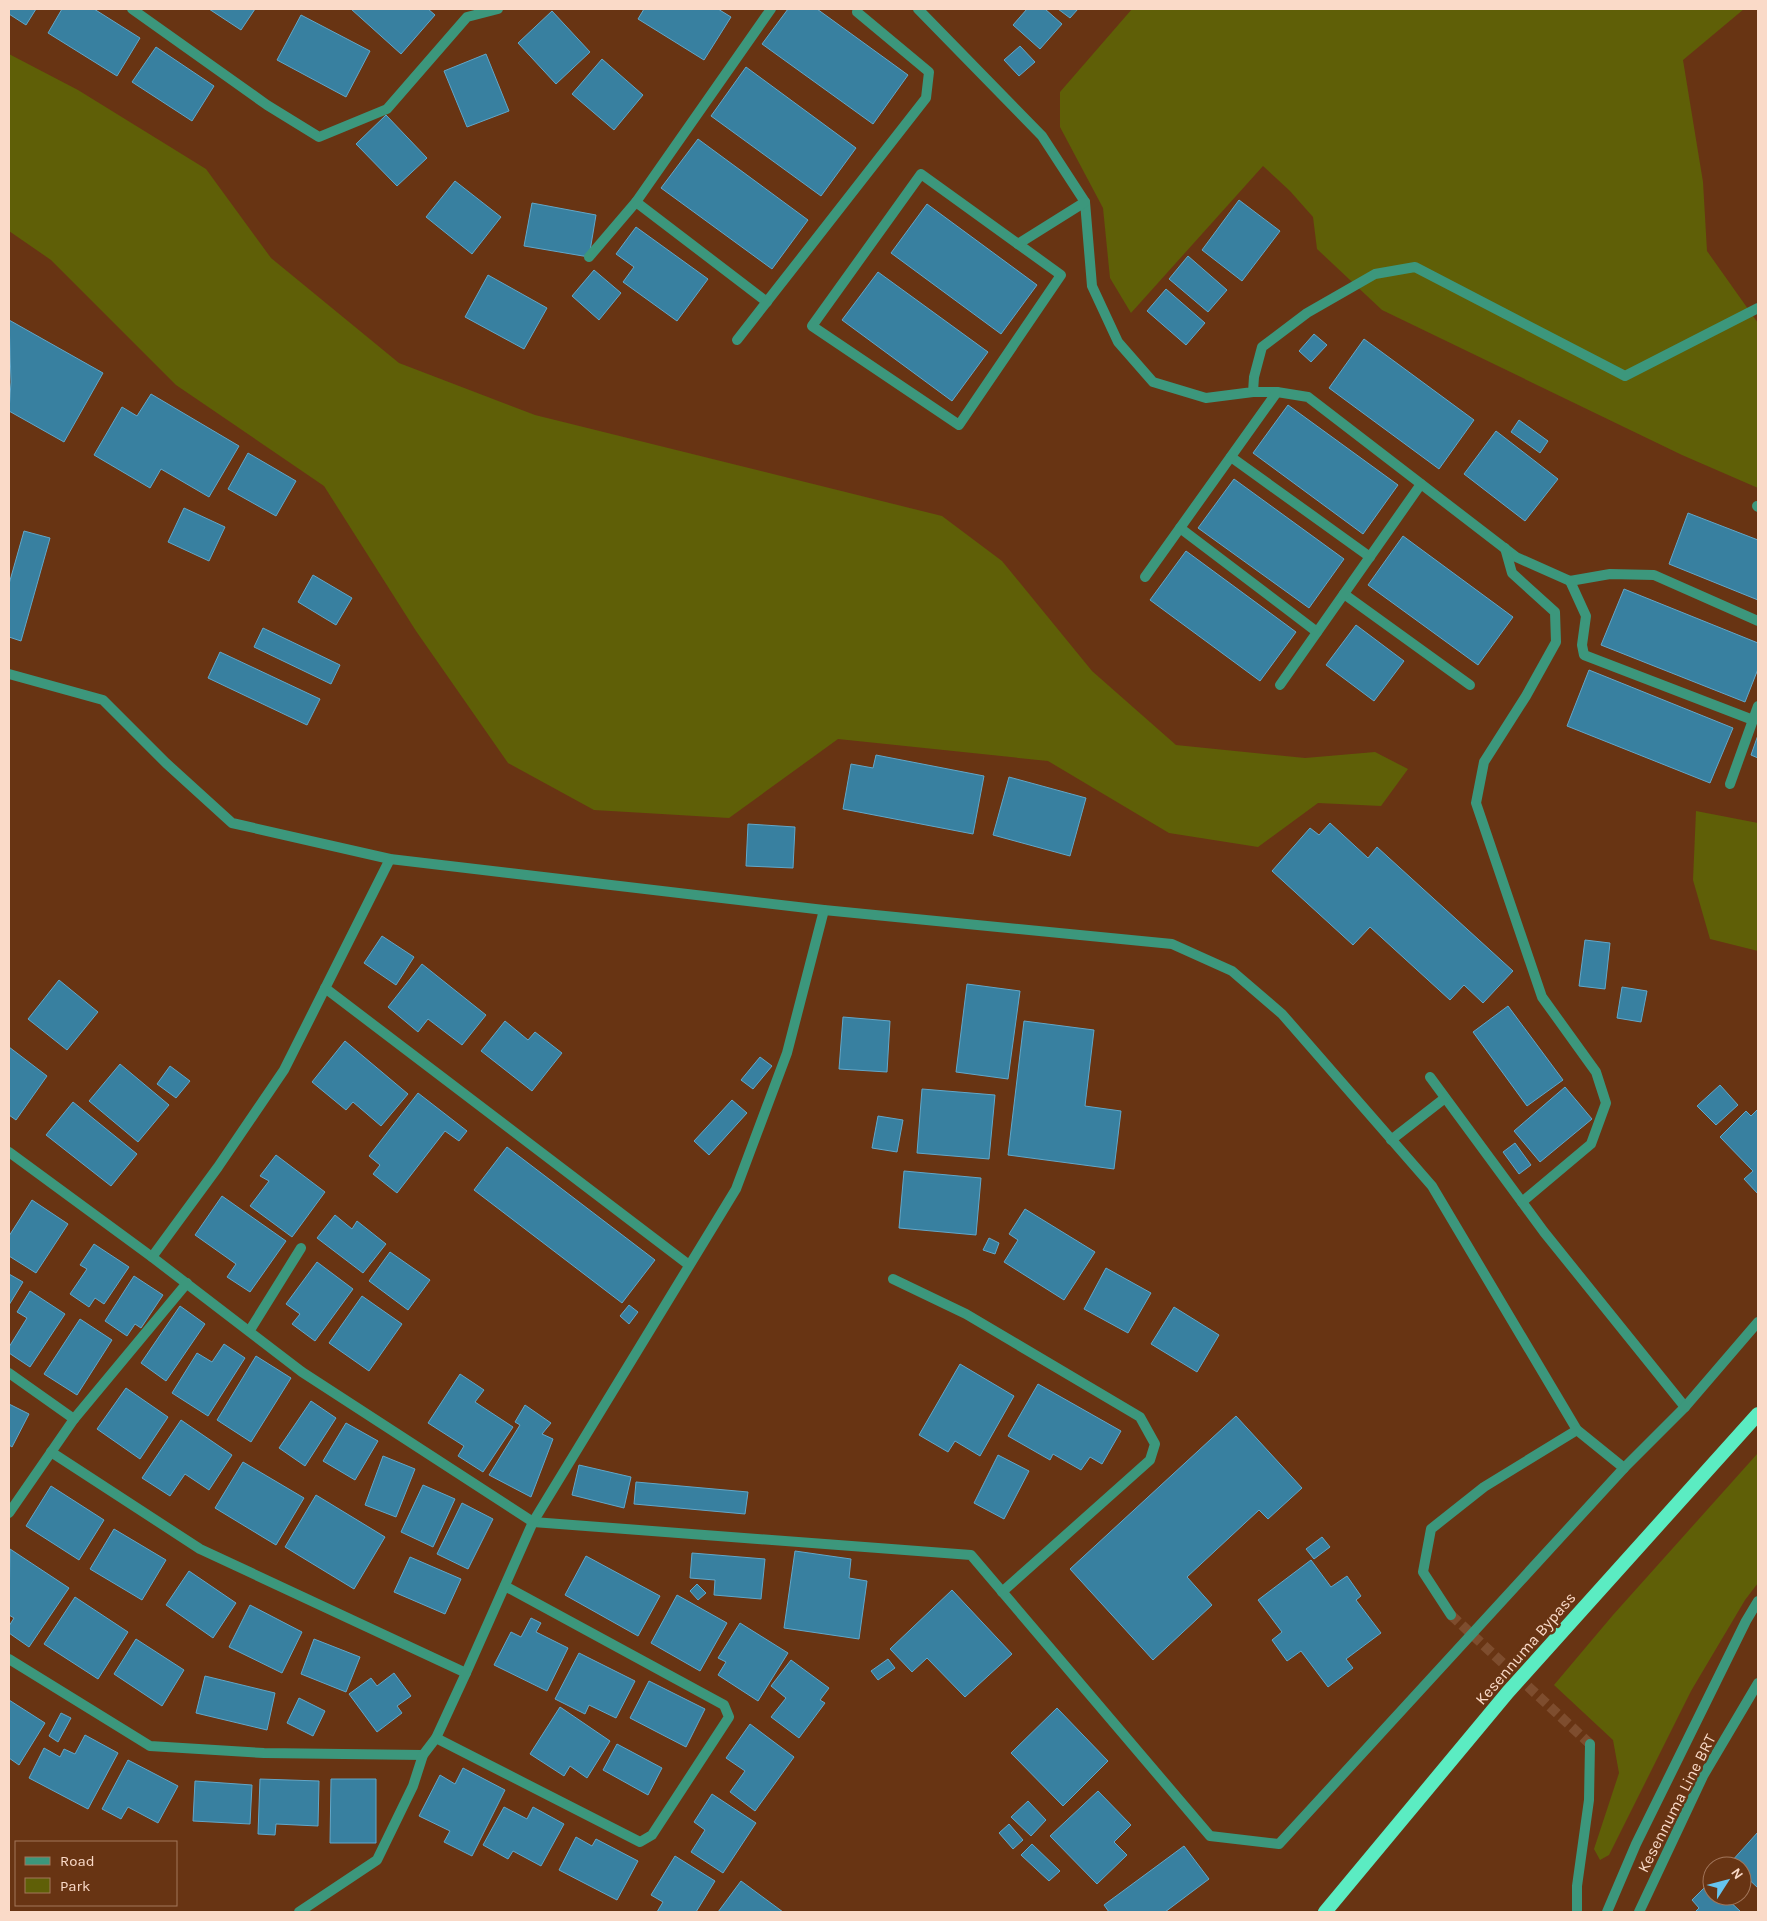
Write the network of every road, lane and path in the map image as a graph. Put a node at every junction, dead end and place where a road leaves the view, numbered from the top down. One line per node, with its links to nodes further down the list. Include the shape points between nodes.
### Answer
1 (132, 9): 2 (street, via 267,106 319,137 387,109 467,17)
2 (498, 9)
3 (772, 9): 7 (street)
4 (868, 9): 6 (street)
5 (918, 9): 8 (street, via 1042,136)
6 (854, 10): 11 (street, via 929,72 926,98)
7 (636, 202): 10 (street); 11 (street)
8 (1085, 202): 9 (street); 14 (street, via 1092,286 1118,342 1153,382 1206,398)
9 (1018, 244): 9 (street, via 921,174 812,326 959,425 1061,275)
10 (589, 257)
11 (767, 302): 13 (street)
12 (1758, 308): 14 (street, via 1625,376 1414,267 1375,274 1307,313 1262,347)
13 (737, 340)
14 (1253, 392): 15 (street)
15 (1277, 392): 16 (street); 17 (street, via 1308,397)
16 (1231, 457): 18 (street); 20 (street)
17 (1421, 484): 19 (street); 20 (street)
18 (1180, 528): 21 (street); 25 (street)
19 (1505, 548): 22 (street); 39 (street, via 1512,573 1556,612 1556,642 1484,762 1476,803 1542,997 1596,1072 1606,1103 1591,1144)
20 (1370, 557): 23 (street)
21 (1145, 577)
22 (1570, 581): 24 (street, via 1610,574 1654,575); 30 (street, via 1586,616 1582,645 1584,655)
23 (1344, 594): 25 (street); 28 (street)
24 (1758, 620)
25 (1317, 632): 27 (street)
26 (9, 674): 32 (street, via 103,700 232,824)
27 (1280, 685)
28 (1470, 685)
29 (1758, 706): 30 (street)
30 (1753, 720): 31 (street)
31 (1730, 784)
32 (390, 860): 33 (street); 34 (street)
33 (824, 910): 37 (street, via 1172,944 1232,972 1282,1014); 42 (street, via 787,1053 739,1180)
34 (325, 988): 41 (street, via 284,1070); 42 (street)
35 (1430, 1077): 36 (street)
36 (1445, 1098): 37 (street); 39 (street)
37 (1391, 1140): 51 (street, via 1432,1186)
38 (9, 1152): 41 (street)
39 (1522, 1202): 48 (street)
40 (302, 1248): 46 (street)
41 (152, 1257): 44 (street)
42 (689, 1265): 55 (street)
43 (893, 1279): 57 (street, via 966,1314 1140,1417 1155,1444 1150,1460)
44 (187, 1283): 46 (street); 50 (street)
45 (1758, 1322): 48 (street)
46 (250, 1330): 55 (street, via 302,1372)
47 (9, 1373): 50 (street)
48 (1685, 1406): 53 (street)
49 (1758, 1414): 67 (highway, Kesennuma Bypass, via 1508,1692)
50 (74, 1419): 52 (street)
51 (1577, 1430): 53 (street); 59 (street, via 1484,1487 1431,1529 1423,1572)
52 (51, 1452): 54 (street); 61 (street, via 200,1549)
53 (1624, 1468): 57 (street, via 1279,1844 1210,1836)
54 (9, 1513)
55 (533, 1522): 56 (street); 57 (street, via 972,1555)
56 (505, 1586): 61 (street); 63 (street, via 724,1706 729,1717 652,1835 640,1842)
57 (1002, 1592)
58 (1758, 1600): 69 (street, via 1636,1844)
59 (1451, 1616)
60 (9, 1659): 65 (street, via 150,1746 264,1753)
61 (466, 1673): 63 (street)
62 (1758, 1682): 70 (street, Kesennuma Line BRT, via 1703,1776)
63 (436, 1738): 65 (street)
64 (1590, 1744): 68 (street, via 1589,1800 1577,1886)
65 (423, 1755): 66 (street, via 413,1786 377,1860)
66 (299, 1912)
67 (1325, 1912)
68 (1577, 1912)
69 (1607, 1912)
70 (1639, 1912)

